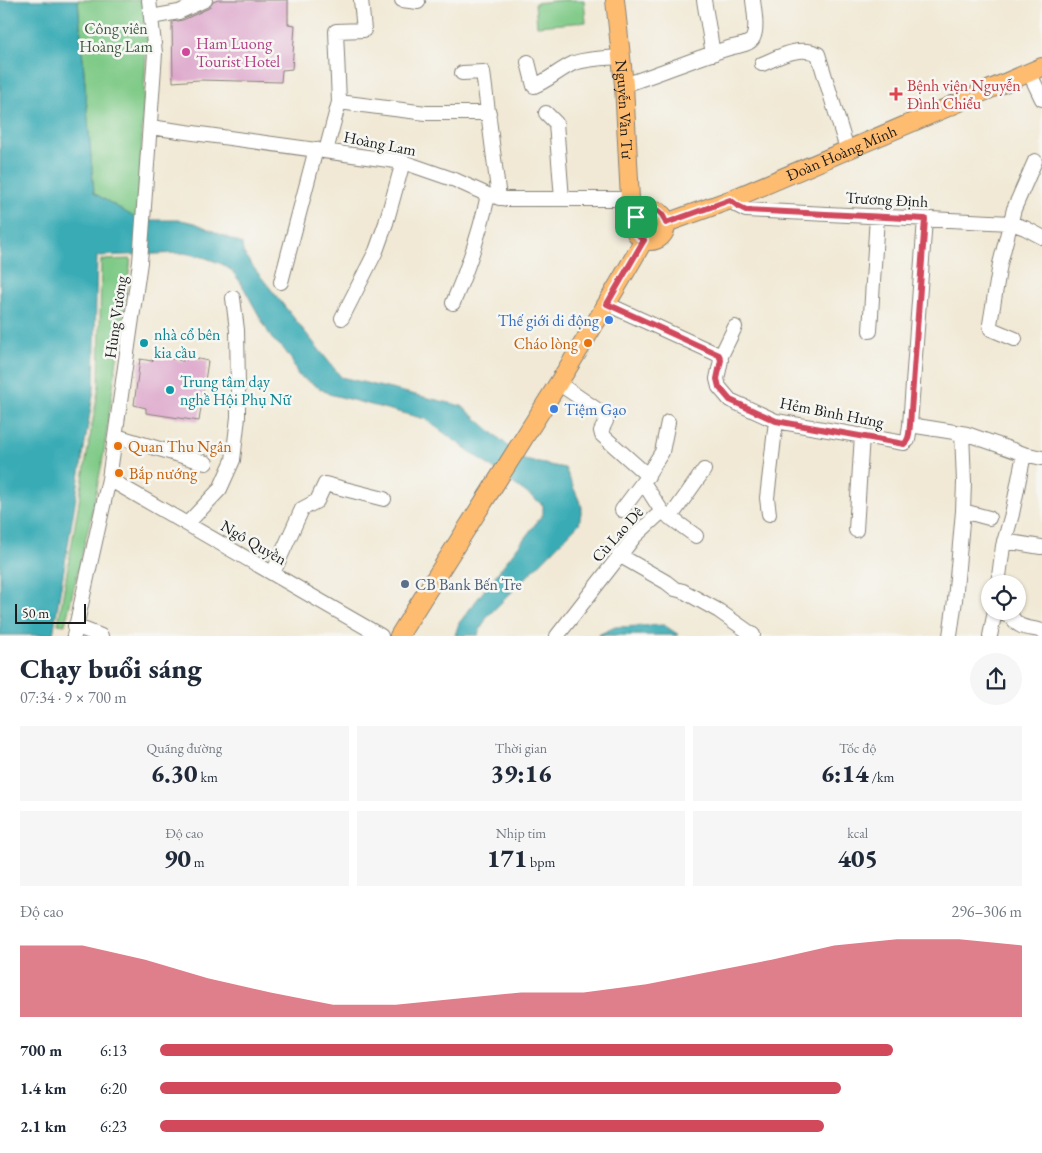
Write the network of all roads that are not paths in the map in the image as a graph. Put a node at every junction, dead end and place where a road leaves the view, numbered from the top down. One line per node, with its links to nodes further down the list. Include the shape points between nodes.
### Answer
1 (149, 0): 9 (street, Hùng Vương)
2 (205, 0): 9 (street, via 179,12)
3 (361, 0): 18 (street, via 364,30 336,30)
4 (402, 0): 8 (street)
5 (615, 0): 11 (main road, Nguyễn Văn Tư)
6 (704, 0): 10 (street)
7 (753, 0): 10 (street, via 753,39)
8 (418, 2)
9 (151, 17): 21 (street, Hùng Vương, via 155,53)
10 (713, 54): 16 (street)
11 (621, 57): 12 (street, via 576,63 534,86); 16 (main road, Nguyễn Văn Tư)
12 (528, 62)
13 (762, 64): 22 (street, via 798,51 818,54)
14 (1035, 69): 17 (street); 22 (main road, Đoàn Hoàng Minh)
15 (462, 73): 19 (street, via 483,72)
16 (624, 85): 28 (main road, Nguyễn Văn Tư)
17 (1042, 99)
18 (339, 102): 19 (street, via 426,113); 23 (street)
19 (489, 113): 26 (street)
20 (546, 113): 27 (street, via 556,122)
21 (150, 127): 23 (street, Hoàng Lam); 52 (street, Hùng Vương, via 140,262)
22 (848, 149): 29 (main road, Đoàn Hoàng Minh)
23 (321, 150): 25 (street, Hoàng Lam); 37 (street)
24 (1036, 161): 34 (street)
25 (402, 162): 26 (street, Hoàng Lam); 41 (street, via 376,251)
26 (494, 196): 27 (street, Hoàng Lam); 39 (street)
27 (562, 199): 28 (street, Hoàng Lam)
28 (630, 199): 31 (main road, Nguyễn Văn Tư)
29 (730, 200): 30 (street, Trương Định, via 746,210); 33 (main road, Đoàn Hoàng Minh)
30 (877, 216): 32 (street, Trương Định); 43 (street)
31 (636, 217): 33 (main road, via 643,210 653,209 662,214); 36 (main road, via 634,228)
32 (925, 219): 34 (street, Trương Định); 49 (street)
33 (666, 223): 36 (main road, via 660,238)
34 (1011, 223): 35 (street, Trương Định); 44 (street, via 990,324 991,328)
35 (1042, 238)
36 (644, 240): 40 (main road)
37 (281, 282)
38 (233, 298): 65 (street, via 238,386 233,460 220,489)
39 (453, 303)
40 (607, 304): 45 (street, via 706,348); 46 (main road)
41 (342, 318)
42 (736, 327): 45 (street)
43 (870, 331)
44 (1015, 339)
45 (720, 358): 47 (street, Hẻm Bình Hưng, via 717,379 719,387 730,400)
46 (558, 383): 58 (street, via 604,415 606,421 600,431 602,435); 80 (main road)
47 (776, 421): 51 (street, Hẻm Bình Hưng); 63 (street, via 767,492)
48 (668, 422): 58 (street, via 662,452)
49 (910, 425): 50 (street); 51 (street, Hẻm Bình Hưng, via 908,440 904,444)
50 (962, 433): 53 (street); 61 (street)
51 (862, 435): 66 (street)
52 (116, 436): 55 (street); 57 (street, Hùng Vương)
53 (1024, 454): 54 (street); 68 (street)
54 (1042, 458)
55 (206, 463)
56 (704, 470): 62 (street)
57 (109, 479): 65 (street, Ngô Quyền); 75 (street, Hùng Vương)
58 (646, 479): 60 (street, Cù Lao Dê); 62 (street, Cù Lao Dê)
59 (384, 499): 71 (street, via 325,484 316,501 302,510)
60 (622, 510)
61 (963, 511): 64 (street); 82 (street)
62 (666, 514): 67 (street); 70 (street, Cù Lao Dê, via 635,536)
63 (769, 514)
64 (989, 518)
65 (187, 524): 71 (street, Ngô Quyền)
66 (856, 530)
67 (696, 536)
68 (1004, 541): 69 (street); 72 (street)
69 (1041, 547)
70 (619, 555): 77 (street, via 675,589 719,610); 81 (street, Cù Lao Dê)
71 (273, 573): 79 (street, Ngô Quyền)
72 (999, 575)
73 (993, 620): 83 (street)
74 (1013, 620): 76 (street, via 1024,628)
75 (74, 631): 78 (street)
76 (1042, 631)
77 (753, 635)
78 (101, 636)
79 (381, 636)
80 (399, 636)
81 (557, 636)
82 (950, 636)
83 (990, 636)

